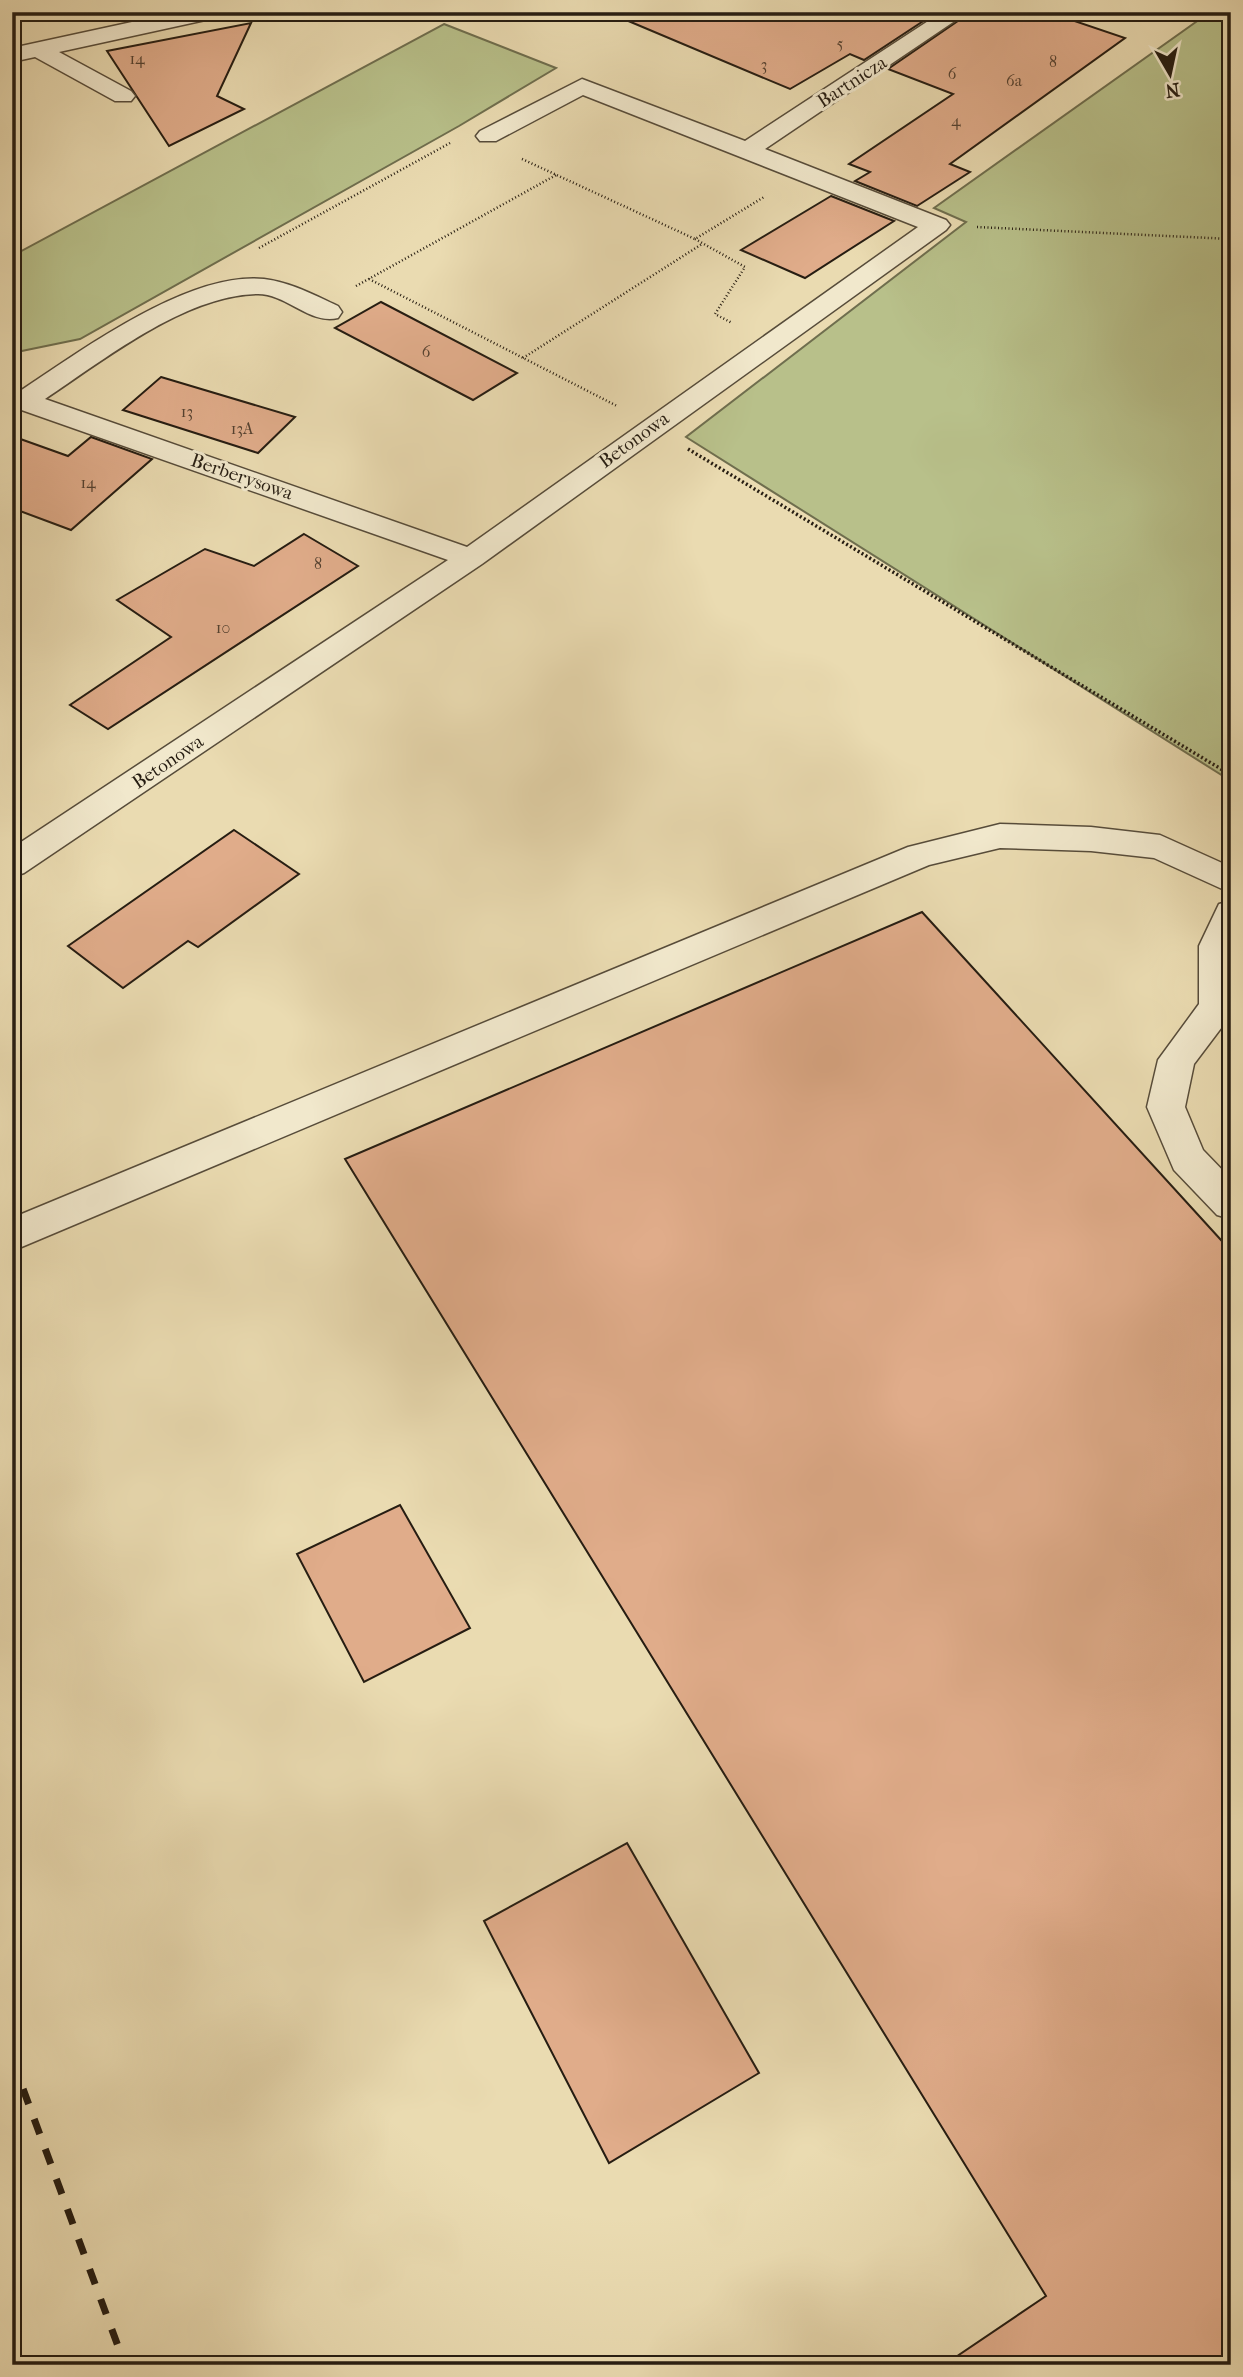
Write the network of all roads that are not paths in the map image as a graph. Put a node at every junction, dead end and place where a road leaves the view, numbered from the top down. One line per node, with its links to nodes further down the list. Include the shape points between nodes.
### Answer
1 (210, 12): 3 (street)
2 (957, 12): 7 (street, Bartnicza)
3 (39, 50): 4 (street); 5 (street)
4 (12, 55)
5 (123, 96)
6 (488, 136): 7 (street, via 582,86)
7 (746, 151): 10 (street, Betonowa, via 937,225)
8 (329, 312): 9 (street, via 278,289 258,286 209,292)
9 (18, 399): 10 (street, Berberysowa)
10 (471, 558): 11 (street, Betonowa)
11 (12, 866)
12 (1231, 881): 15 (street, via 1160,847 1091,839 1000,836 920,856)
13 (1231, 913): 14 (street, via 1217,946 1217,1007 1176,1060 1166,1107 1186,1159)
14 (1231, 1204)
15 (12, 1235)

